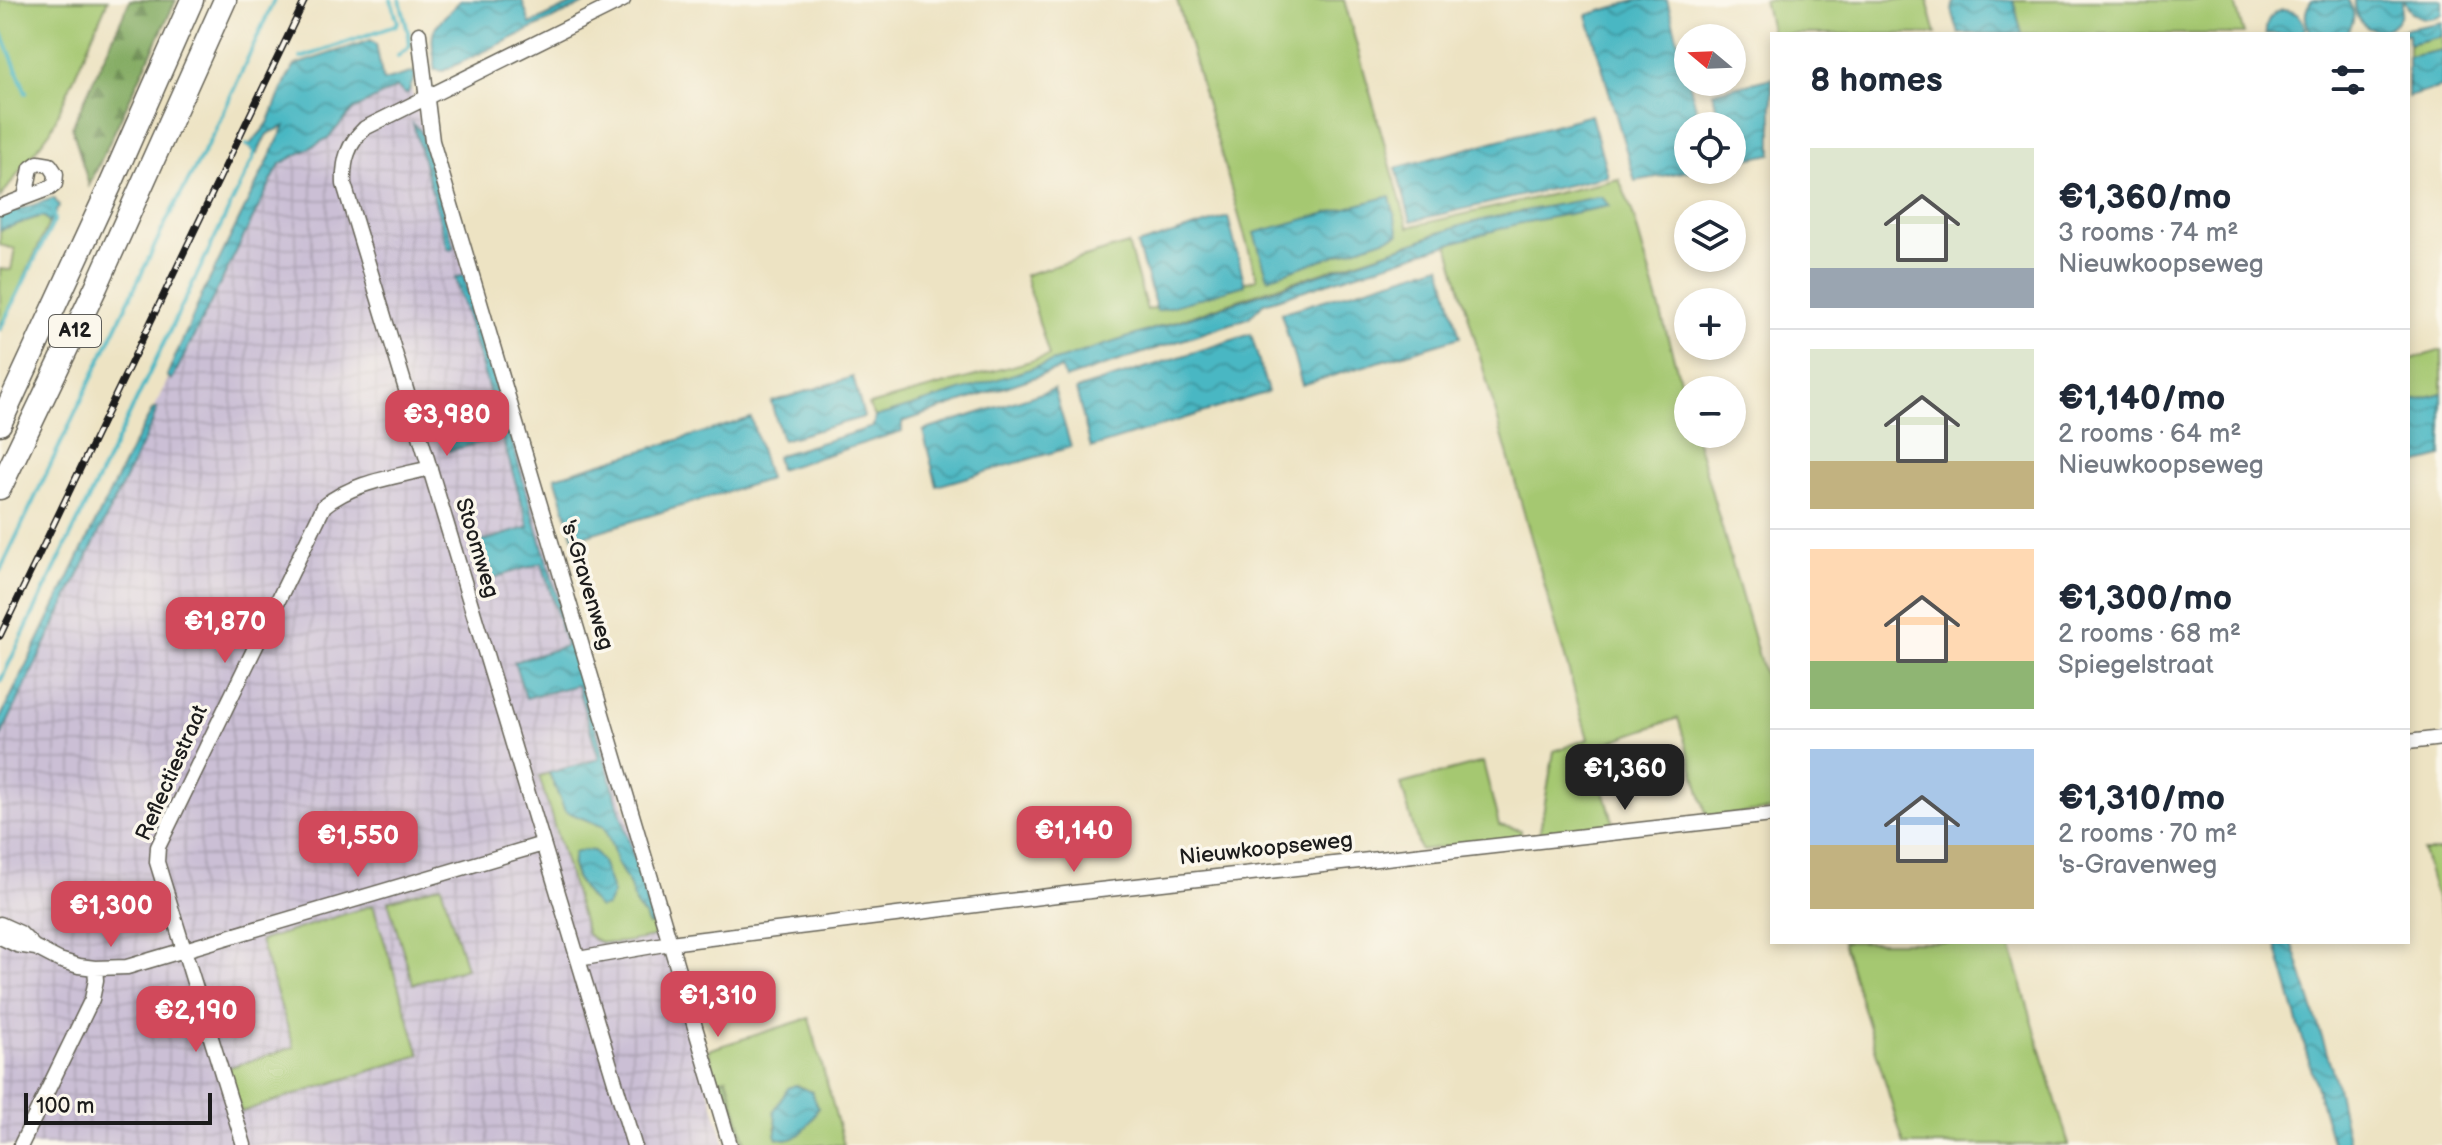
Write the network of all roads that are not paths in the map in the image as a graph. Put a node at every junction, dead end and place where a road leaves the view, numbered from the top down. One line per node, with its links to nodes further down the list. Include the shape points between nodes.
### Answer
1 (192, 0): 8 (highway, A12)
2 (225, 0): 10 (highway, A12)
3 (623, 0): 5 (street, Stoomweg)
4 (419, 34): 5 (street, 's-Gravenweg)
5 (426, 96): 9 (street, Stoomweg, via 354,138 344,165 344,184); 17 (street, 's-Gravenweg, via 432,141)
6 (25, 197): 7 (street)
7 (0, 207)
8 (0, 424)
9 (430, 468): 14 (street, Stoomweg); 19 (street, Reflectiestraat, via 350,490 324,506 158,847 157,862)
10 (0, 488)
11 (2442, 738): 12 (street)
12 (2410, 742)
13 (1770, 815): 17 (street, Nieuwkoopseweg)
14 (543, 844): 19 (street); 20 (street, Stoomweg)
15 (0, 924): 18 (street)
16 (0, 937): 18 (street)
17 (670, 943): 20 (street); 25 (street, 's-Gravenweg)
18 (36, 948): 21 (street)
19 (184, 952): 21 (street, via 127,967); 23 (street, Reflectiestraat)
20 (578, 959): 24 (street, Stoomweg)
21 (95, 968): 22 (street, via 92,999)
22 (21, 1145)
23 (244, 1145)
24 (634, 1145)
25 (730, 1145)

